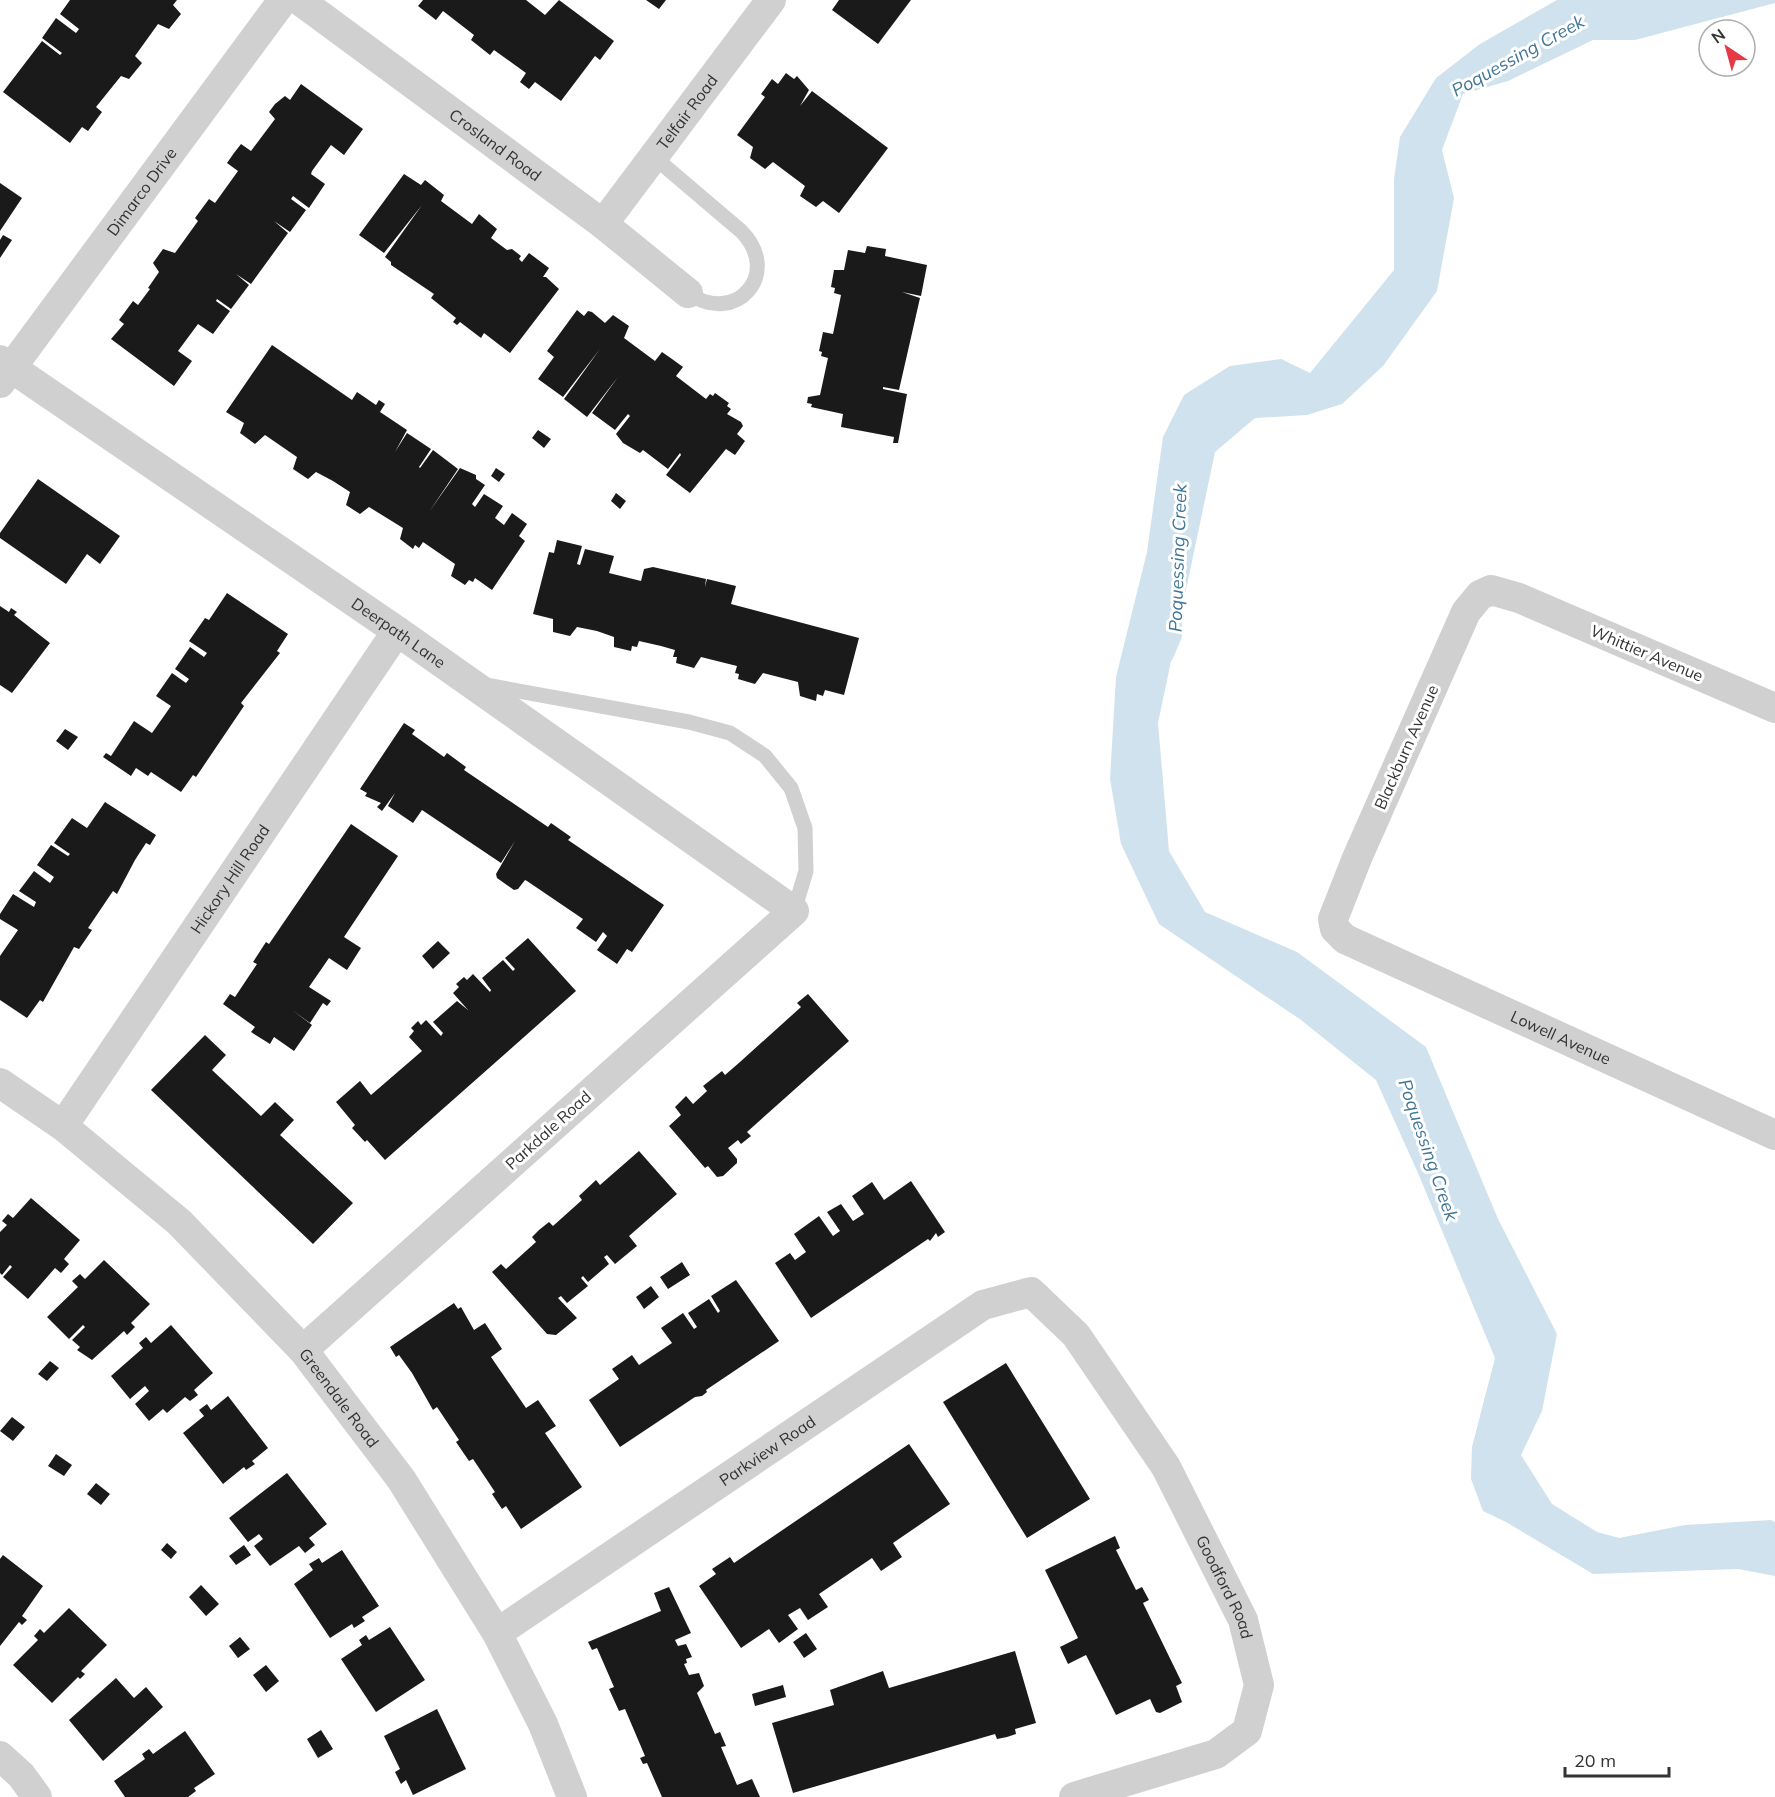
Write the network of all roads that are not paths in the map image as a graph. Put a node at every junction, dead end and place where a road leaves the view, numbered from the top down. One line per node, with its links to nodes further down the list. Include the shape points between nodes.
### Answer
1 (283, 0): 7 (street, Dimarco Drive)
2 (299, 0): 5 (street, Crosland Road)
3 (771, 0): 4 (street, Telfair Road)
4 (654, 157): 5 (street, Telfair Road); 6 (lane, via 741,231 757,253 756,279 738,300 712,305)
5 (603, 224): 6 (street, Crosland Road)
6 (688, 294)
7 (3, 370): 9 (street, Deerpath Lane)
8 (1519, 598): 11 (street, Whittier Avenue); 13 (street, Blackburn Avenue, via 1491,590 1480,595 1466,612 1333,919 1335,929)
9 (397, 631): 10 (street, Deerpath Lane); 15 (street, Hickory Hill Road)
10 (469, 682): 12 (street, Deerpath Lane); 12 (lane, via 689,722 730,733 765,756 791,789 805,828 807,871)
11 (1775, 708)
12 (794, 911): 18 (street, Parkdale Road)
13 (1345, 939): 16 (street, Lowell Avenue)
14 (0, 1083): 15 (street, Greendale Road)
15 (63, 1126): 18 (street, Greendale Road, via 179,1222)
16 (1775, 1135)
17 (1043, 1303): 19 (street, Parkview Road, via 1031,1292 983,1305); 23 (street, Goodford Road, via 1076,1335 1166,1467 1243,1620 1259,1684 1247,1731 1216,1754)
18 (303, 1350): 19 (street, Greendale Road, via 401,1479)
19 (497, 1633): 22 (street, Greendale Road, via 543,1724)
20 (0, 1756): 21 (street)
21 (37, 1797)
22 (571, 1797)
23 (1074, 1797)

